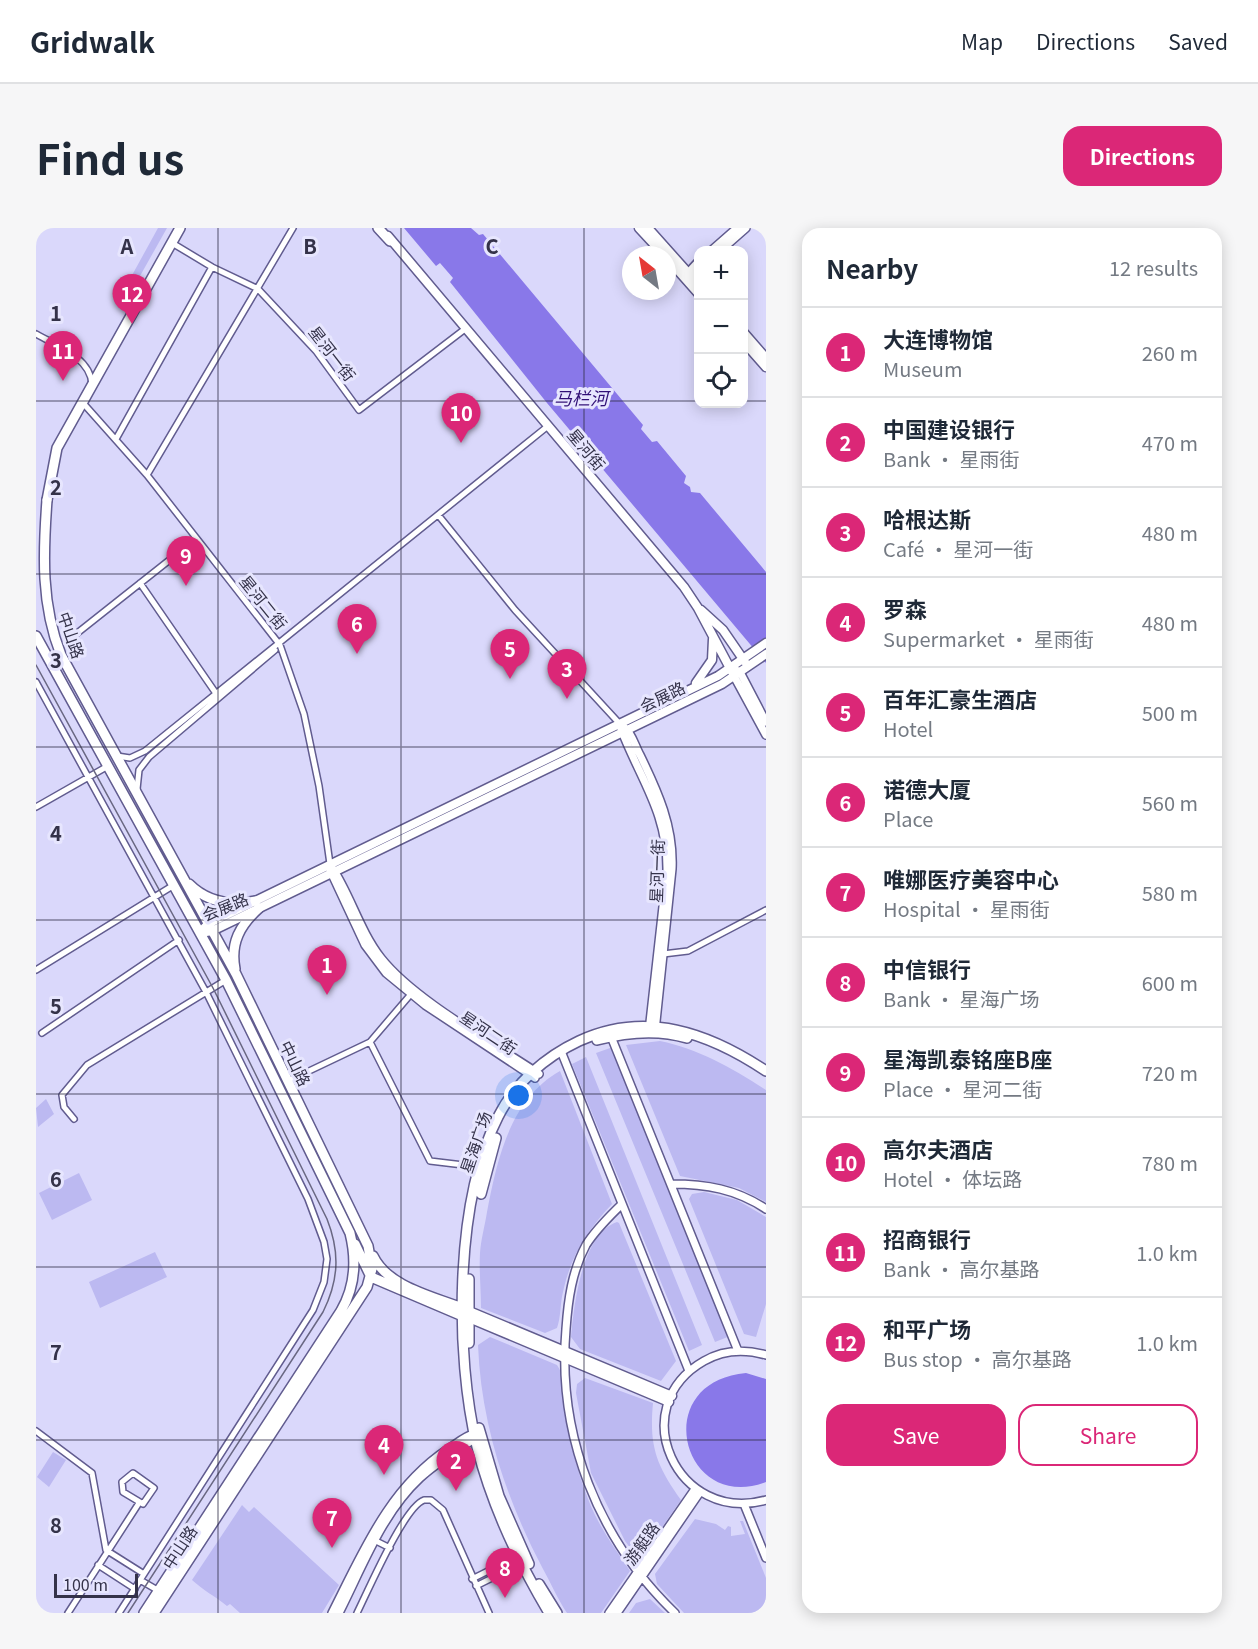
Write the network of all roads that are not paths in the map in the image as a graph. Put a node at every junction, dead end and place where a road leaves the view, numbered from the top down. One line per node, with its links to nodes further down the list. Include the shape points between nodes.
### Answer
1 (180, 228): 10 (main road, 中山路)
2 (293, 228): 17 (street)
3 (378, 228): 9 (main road)
4 (384, 228): 9 (main road, 星河街)
5 (639, 228): 11 (main road)
6 (648, 228): 16 (main road)
7 (737, 228): 12 (street)
8 (746, 228): 13 (street)
9 (390, 241): 18 (main road, 星河街)
10 (172, 243): 15 (street, 星河一街); 24 (main road, 中山路)
11 (656, 246)
12 (717, 246)
13 (726, 246)
14 (676, 264): 16 (main road)
15 (212, 267): 17 (street, 星河一街); 27 (street)
16 (691, 274)
17 (258, 289): 18 (street, 星河一街, via 316,351 358,410); 28 (street)
18 (465, 329): 26 (main road, 星河街)
19 (36, 334): 24 (street, via 85,364)
20 (748, 338): 22 (main road)
21 (748, 347): 23 (main road)
22 (766, 358)
23 (766, 367)
24 (92, 385): 25 (main road, 中山路)
25 (83, 403): 27 (street, 星河二街); 29 (main road, 中山路, via 57,448)
26 (548, 426): 31 (street); 38 (main road, 星河街)
27 (116, 439): 28 (street, 星河二街)
28 (147, 475): 32 (street, 星河二街)
29 (47, 500): 30 (main road); 34 (main road, 中山路)
30 (36, 515)
31 (439, 516): 43 (street); 51 (street, 星河一街, via 515,610)
32 (196, 539): 35 (street); 43 (street, 星河二街)
33 (36, 557): 34 (main road)
34 (44, 571): 36 (main road, 中山路)
35 (140, 583): 41 (street); 49 (street)
36 (45, 591): 37 (main road); 53 (main road, 中山路, via 61,656)
37 (36, 599)
38 (698, 608): 39 (main road, 星河街); 45 (main road, 星河街, via 723,630)
39 (713, 635): 46 (main road, 星河街); 48 (main road, via 714,649 708,669)
40 (36, 636): 54 (main road, 中山路)
41 (71, 638)
42 (766, 643): 44 (main road, 会展路)
43 (280, 645): 53 (street, via 261,656 145,751 130,758); 56 (street, via 149,757 139,770); 58 (street, 星河二街, via 304,714)
44 (760, 655): 45 (main road, 会展路)
45 (746, 663): 46 (main road, 会展路)
46 (735, 672): 48 (main road, 会展路); 50 (street, 星河街); 51 (main road, 会展路); 52 (street, 星河街)
47 (36, 682): 55 (street)
48 (686, 691): 51 (main road, 会展路)
49 (215, 692)
50 (766, 722)
51 (623, 728): 58 (main road, 会展路); 67 (street, 星河一街, via 656,788 671,834 672,869); 73 (street, 星河一街, via 656,804 666,846)
52 (766, 735)
53 (117, 756): 56 (main road, 中山路)
54 (108, 766): 55 (street); 60 (main road, 中山路)
55 (88, 777): 57 (street); 61 (street)
56 (137, 794): 59 (main road, 中山路)
57 (36, 807)
58 (332, 870): 62 (main road, 会展路); 72 (street, 星河二街, via 365,945 386,973); 79 (street, 星河二街, via 363,930 390,969)
59 (183, 878): 62 (main road, via 211,900); 64 (main road, 中山路)
60 (174, 885): 61 (street); 65 (main road, 中山路)
61 (155, 897): 66 (street); 68 (street)
62 (258, 904): 64 (main road, 会展路); 69 (main road, via 235,942)
63 (766, 910): 67 (street, via 688,951)
64 (210, 928): 65 (main road, 会展路); 69 (main road, 中山路)
65 (200, 932): 70 (main road, 中山路)
66 (179, 940): 71 (street); 74 (street)
67 (663, 954): 73 (street, 星河一街)
68 (36, 970)
69 (236, 974): 81 (main road, 中山路)
70 (226, 980): 71 (street); 87 (main road, 中山路)
71 (206, 992): 82 (street, via 87,1065 62,1095 64,1107); 108 (street, via 308,1199 324,1242 326,1271 319,1298 308,1318)
72 (411, 994): 76 (street); 79 (street, 星河二街)
73 (652, 1029): 75 (main road, 星海广场); 78 (main road, 星海广场, via 702,1036); 80 (main road, 星海广场, via 699,1041)
74 (42, 1033)
75 (610, 1033): 77 (main road, 星海广场, via 585,1038); 84 (street)
76 (370, 1042): 81 (street); 83 (street, via 430,1161)
77 (562, 1054): 79 (main road, 星海广场); 85 (street)
78 (766, 1071)
79 (534, 1074): 83 (main road, 星海广场, via 498,1116)
80 (766, 1079)
81 (288, 1081): 88 (main road, 中山路)
82 (74, 1119)
83 (484, 1168): 90 (main road, 星海广场, via 467,1235)
84 (671, 1184): 86 (street, via 717,1187 739,1193); 91 (street)
85 (622, 1204): 92 (street, via 594,1235 578,1264 569,1297); 94 (street)
86 (766, 1209)
87 (350, 1233): 89 (main road); 114 (main road, 中山路, via 354,1266 348,1300)
88 (368, 1246): 89 (main road, 中山路); 90 (main road, via 379,1268 392,1279)
89 (371, 1277): 90 (main road); 114 (main road, 中山路)
90 (465, 1313): 92 (main road); 97 (main road, 星海广场, via 463,1357)
91 (738, 1351): 93 (street); 94 (street, via 708,1359)
92 (565, 1355): 95 (main road); 109 (street, via 570,1421 584,1474 608,1527)
93 (766, 1355)
94 (689, 1371): 95 (street)
95 (670, 1399): 98 (street, via 664,1432 669,1454 680,1474)
96 (36, 1431): 104 (street, via 92,1473)
97 (477, 1435): 102 (street, via 414,1475 388,1507); 105 (main road, 星海广场)
98 (698, 1490): 101 (street, via 717,1500); 109 (street, 游艇路)
99 (766, 1500): 101 (street)
100 (139, 1503): 100 (street, via 143,1504 154,1488 129,1474 122,1482 123,1492); 104 (street)
101 (744, 1504): 106 (street)
102 (372, 1541): 103 (street); 119 (street); 120 (street)
103 (389, 1550): 110 (street, via 414,1506 431,1500 443,1510); 121 (street)
104 (108, 1551): 107 (street); 108 (street)
105 (524, 1558): 110 (street); 112 (street); 123 (main road, 星海广场); 124 (main road, 星海广场)
106 (766, 1558)
107 (98, 1565): 113 (street); 115 (street)
108 (144, 1574): 111 (street)
109 (640, 1574): 125 (street, 游艇路); 126 (street, 游艇路); 127 (street)
110 (472, 1579): 112 (street)
111 (140, 1580): 113 (street); 114 (street)
112 (476, 1587): 122 (street)
113 (135, 1588): 116 (street)
114 (162, 1593): 117 (main road, 中山路); 118 (main road, 中山路)
115 (68, 1613)
116 (119, 1613)
117 (144, 1613)
118 (154, 1613)
119 (332, 1613)
120 (339, 1613)
121 (357, 1613)
122 (489, 1613)
123 (549, 1613)
124 (557, 1613)
125 (609, 1613)
126 (617, 1613)
127 (675, 1613)

